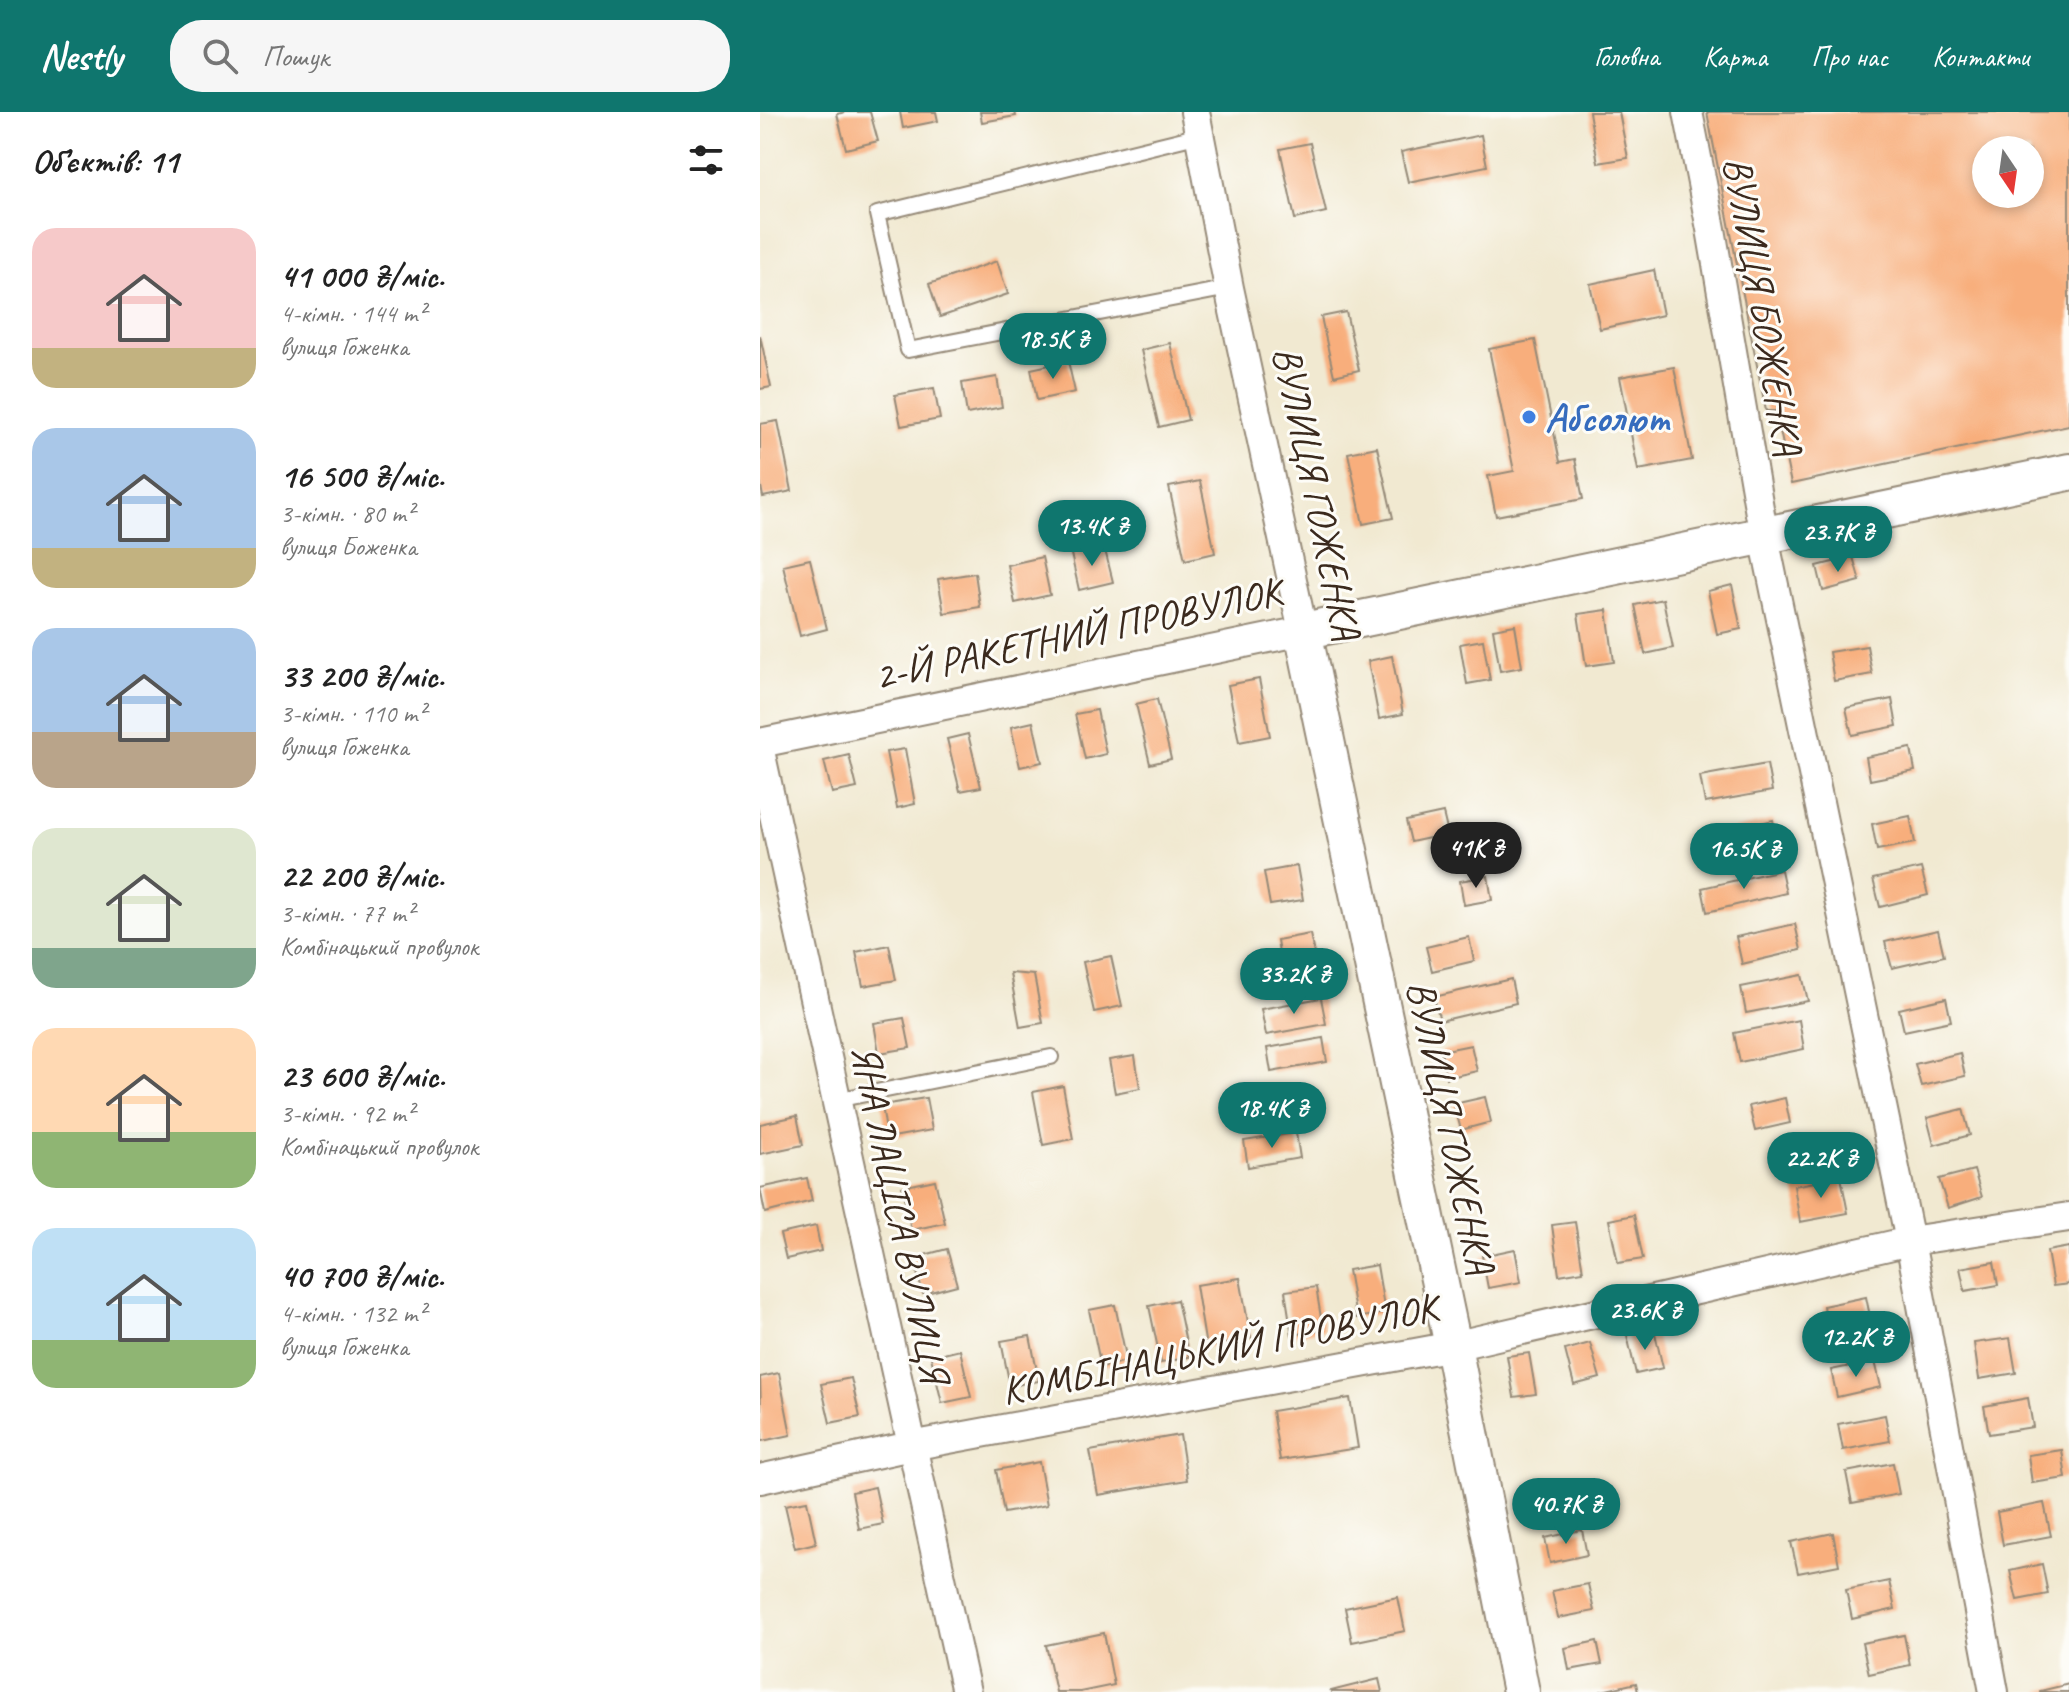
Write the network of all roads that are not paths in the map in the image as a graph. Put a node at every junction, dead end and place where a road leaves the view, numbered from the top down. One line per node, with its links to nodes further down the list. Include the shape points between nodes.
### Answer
1 (1688, 112): 5 (street, ВУЛИЦЯ БОЖЕНКА)
2 (1197, 124): 3 (street, ВУЛИЦЯ ГОЖЕНКА); 3 (lane, via 877,214 908,350)
3 (1229, 288): 6 (street, ВУЛИЦЯ ГОЖЕНКА)
4 (2069, 472): 5 (street, 2-Й РАКЕТНИЙ ПРОВУЛОК)
5 (1764, 537): 6 (street, 2-Й РАКЕТНИЙ ПРОВУЛОК); 12 (street, ВУЛИЦЯ БОЖЕНКА)
6 (1303, 631): 7 (street, 2-Й РАКЕТНИЙ ПРОВУЛОК); 13 (street, ВУЛИЦЯ ГОЖЕНКА)
7 (760, 743)
8 (760, 751): 10 (street, ЯНА ЛАЦІСА ВУЛИЦЯ)
9 (1051, 1057): 10 (lane)
10 (836, 1100): 14 (street, ЯНА ЛАЦІСА ВУЛИЦЯ)
11 (2069, 1217): 12 (street, КОМБІНАЦЬКИЙ ПРОВУЛОК)
12 (1910, 1241): 13 (street, КОМБІНАЦЬКИЙ ПРОВУЛОК); 18 (street, ВУЛИЦЯ БОЖЕНКА)
13 (1453, 1346): 14 (street, КОМБІНАЦЬКИЙ ПРОВУЛОК); 17 (street, ВУЛИЦЯ ГОЖЕНКА)
14 (911, 1446): 15 (street, КОМБІНАЦЬКИЙ ПРОВУЛОК); 16 (street, ЯНА ЛАЦІСА ВУЛИЦЯ)
15 (760, 1479)
16 (966, 1692)
17 (1521, 1692)
18 (1994, 1692)

